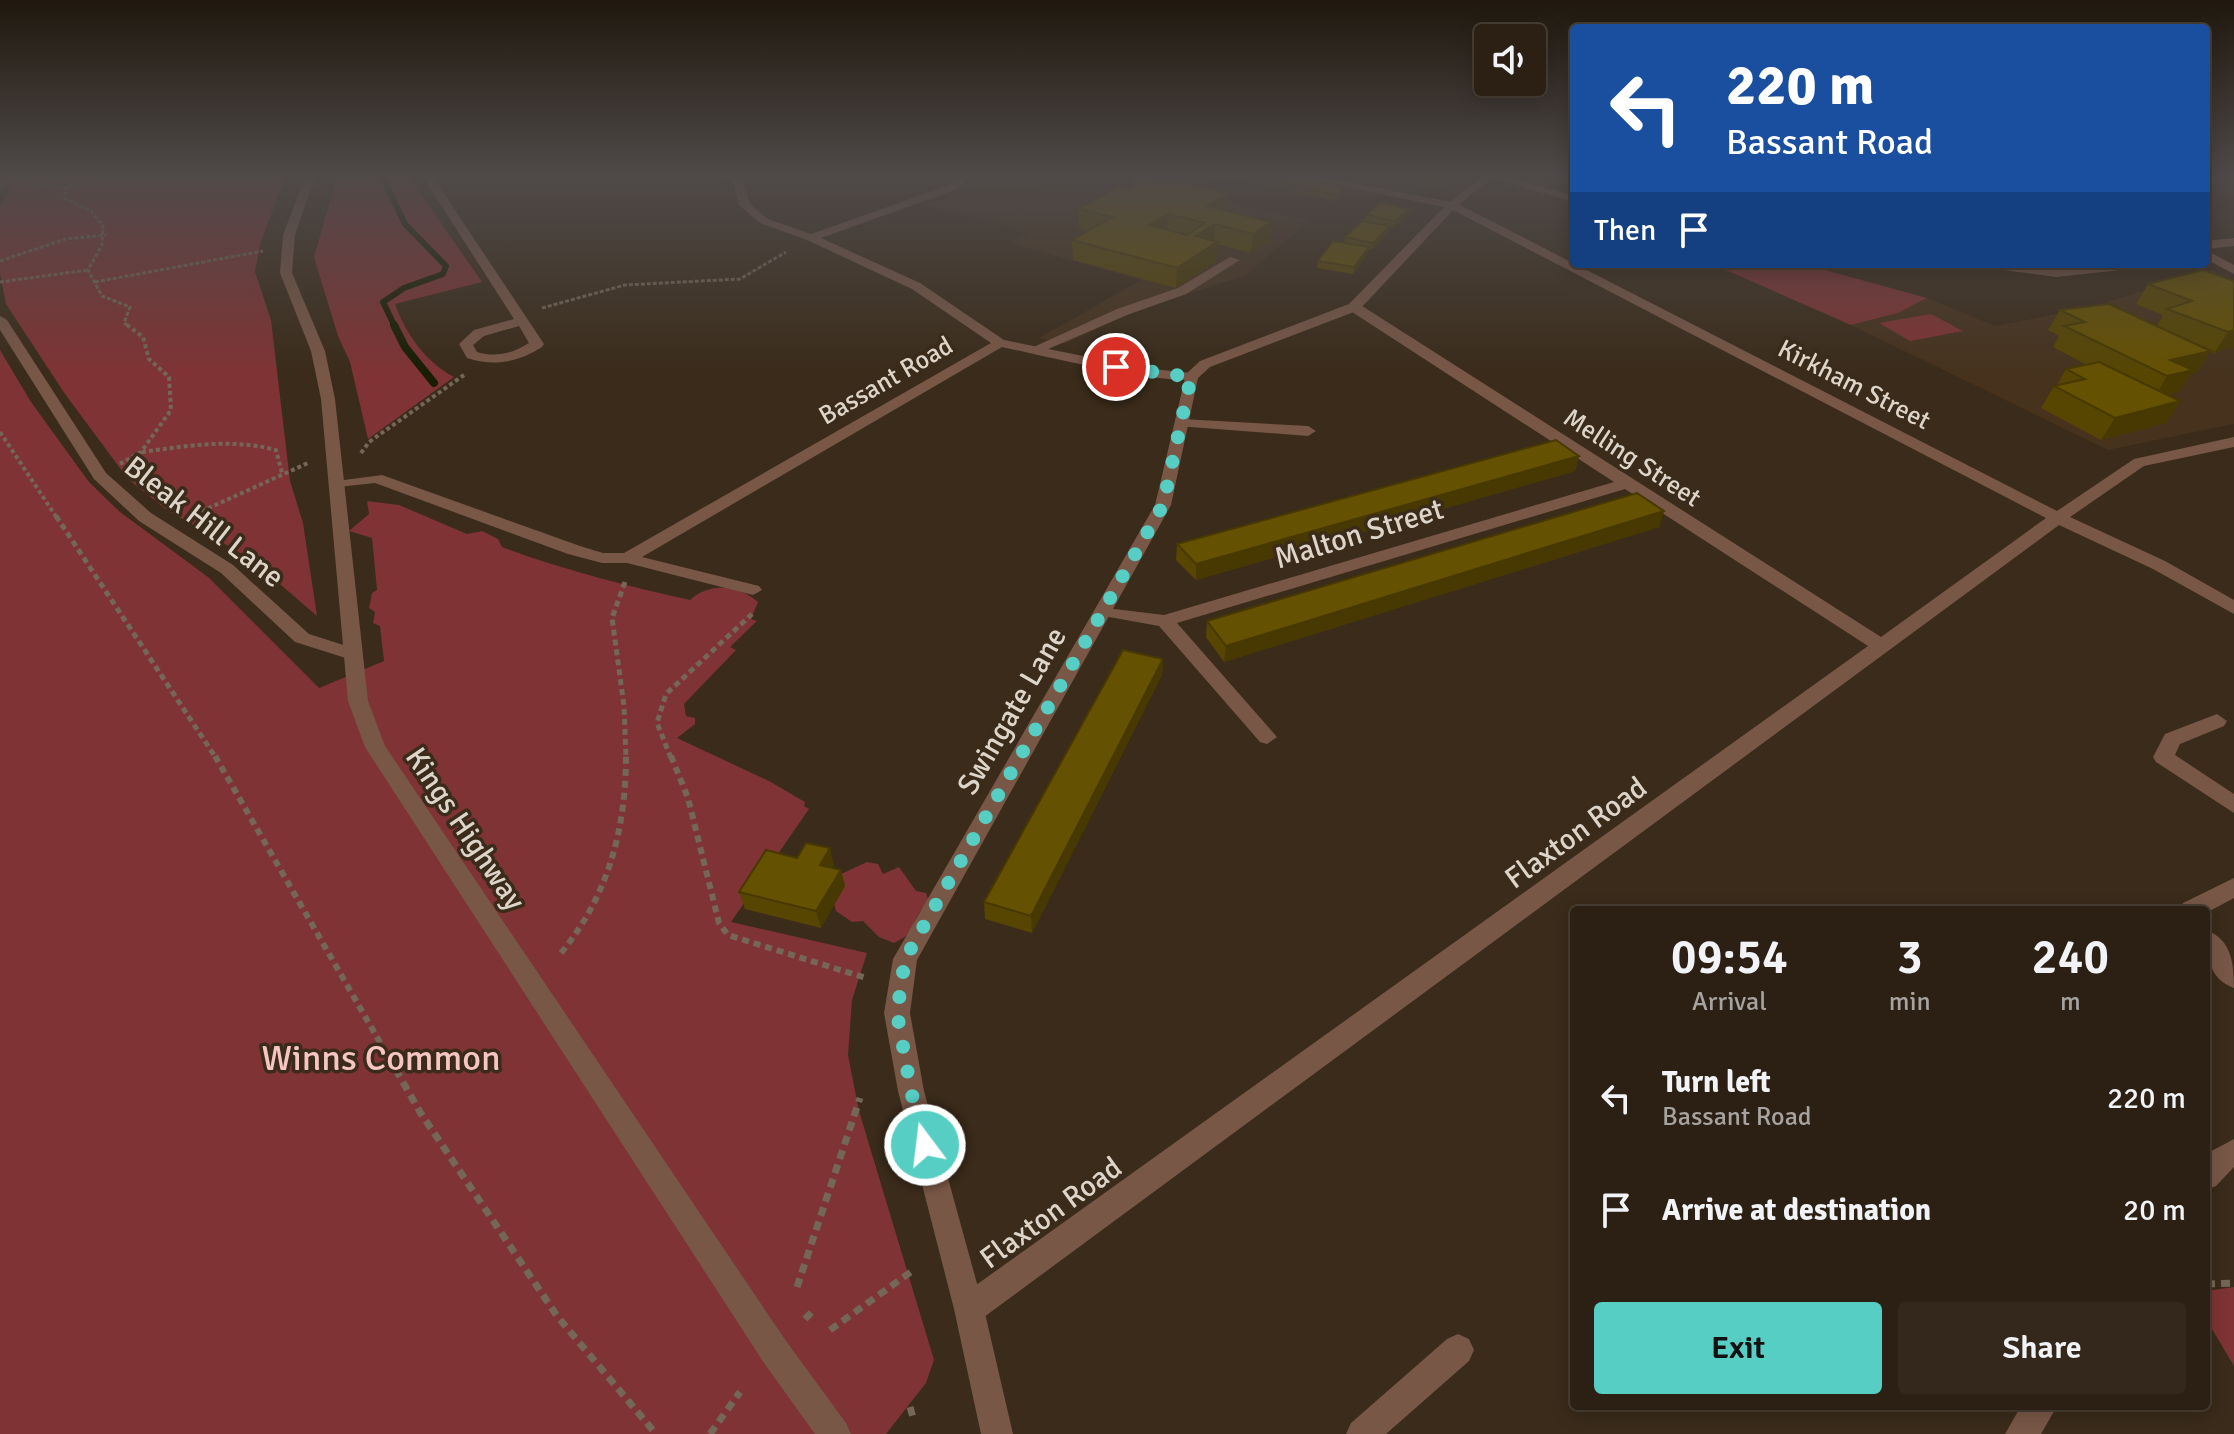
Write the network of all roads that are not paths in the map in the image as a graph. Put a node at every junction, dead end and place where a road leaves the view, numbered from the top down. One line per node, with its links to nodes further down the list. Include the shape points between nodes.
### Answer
1 (288, 241): 25 (street, Kings Highway, via 286,273 318,351 328,399)
2 (470, 241): 16 (street)
3 (817, 241): 18 (street, via 916,286)
4 (1417, 241): 15 (street)
5 (1522, 241): 10 (street, Kirkham Street)
6 (2234, 242): 7 (street)
7 (2210, 245)
8 (2210, 256): 14 (street)
9 (1234, 260): 19 (street, via 1182,291)
10 (1570, 266)
11 (1574, 268): 26 (street, Kirkham Street)
12 (2018, 268): 13 (street, via 2056,273)
13 (2102, 268)
14 (2234, 270)
15 (1354, 307): 20 (street, via 1205,364); 24 (street, Melling Street)
16 (520, 318): 16 (street, via 537,344 523,353 485,361 472,355 466,344 479,333)
17 (0, 320): 33 (street, Bleak Hill Lane, via 100,476 163,529 227,569 302,638)
18 (1000, 343): 19 (street, Bassant Road); 27 (street, Bassant Road)
19 (1034, 350): 20 (street, Bassant Road)
20 (1191, 377): 21 (street, Swingate Lane)
21 (1182, 423): 22 (street); 30 (street, Swingate Lane, via 1163,505)
22 (1308, 429)
23 (2234, 442): 26 (street, Flaxton Road, via 2139,462)
24 (1627, 483): 31 (street, Malton Street); 32 (street, Melling Street)
25 (335, 485): 27 (street, via 376,478 574,550); 33 (street, Kings Highway)
26 (2058, 517): 29 (street, Kirkham Street); 32 (street, Flaxton Road)
27 (627, 558): 28 (street)
28 (753, 590)
29 (2234, 608)
30 (1104, 611): 31 (street, Malton Street); 43 (street, Swingate Lane, via 905,959 897,1013 911,1091)
31 (1165, 621): 35 (street)
32 (1884, 648): 43 (street, Flaxton Road)
33 (352, 654): 46 (street, Kings Highway, via 358,701 375,747 401,791)
34 (2217, 721): 36 (street, via 2172,739 2163,757)
35 (1267, 737)
36 (2234, 805)
37 (2234, 887): 38 (street)
38 (2198, 906)
39 (2210, 945): 40 (street)
40 (2234, 978)
41 (2234, 1152): 42 (street)
42 (2210, 1171)
43 (969, 1309): 47 (street, Swingate Lane)
44 (1458, 1350): 48 (street)
45 (2038, 1410): 49 (street)
46 (835, 1434)
47 (997, 1434)
48 (1362, 1434)
49 (2021, 1434)

